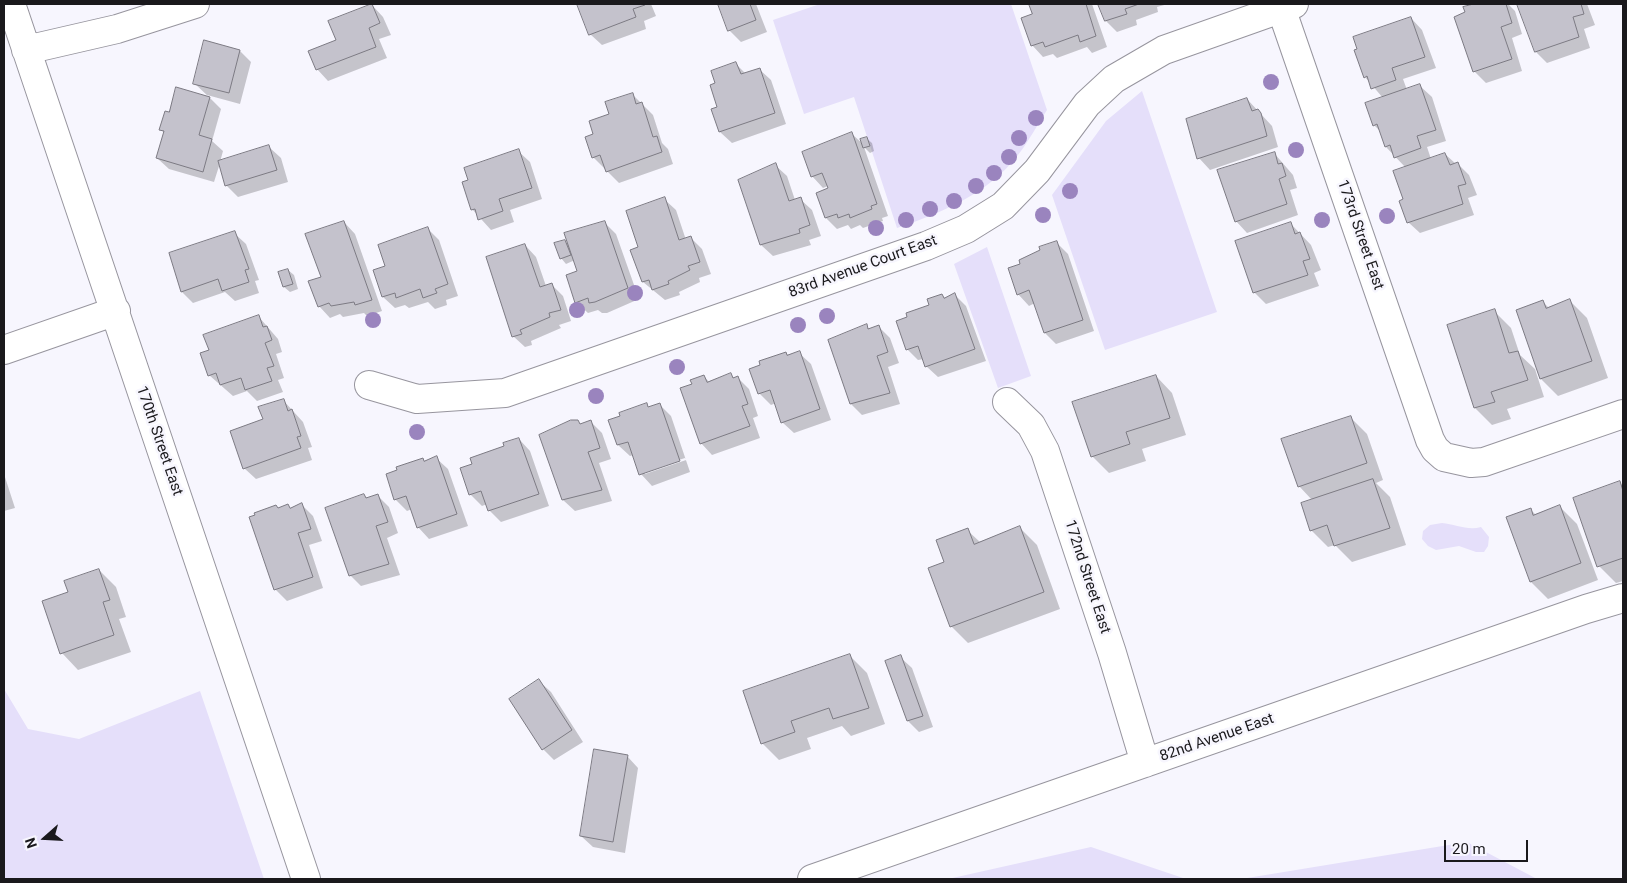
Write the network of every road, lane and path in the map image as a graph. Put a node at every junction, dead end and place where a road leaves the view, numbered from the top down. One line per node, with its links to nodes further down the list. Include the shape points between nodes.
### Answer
1 (11, 4): 4 (street, 170th Street East)
2 (195, 4): 4 (street, via 118,29)
3 (1288, 6): 7 (street, 83rd Avenue Court East, via 1164,50 1114,79 1087,104 1037,171 1002,206 966,229 926,246 505,393 417,399); 9 (street, 173rd Street East, via 1435,449 1444,457 1471,463 1484,462)
4 (26, 50): 5 (street, 170th Street East)
5 (116, 311): 6 (street); 12 (street, 170th Street East)
6 (4, 350)
7 (369, 385)
8 (1007, 402): 11 (street, 172nd Street East, via 1031,425 1045,451)
9 (1623, 414)
10 (1623, 598): 11 (street, 82nd Avenue East)
11 (1145, 763): 13 (street, 82nd Avenue East)
12 (306, 879)
13 (812, 879)

